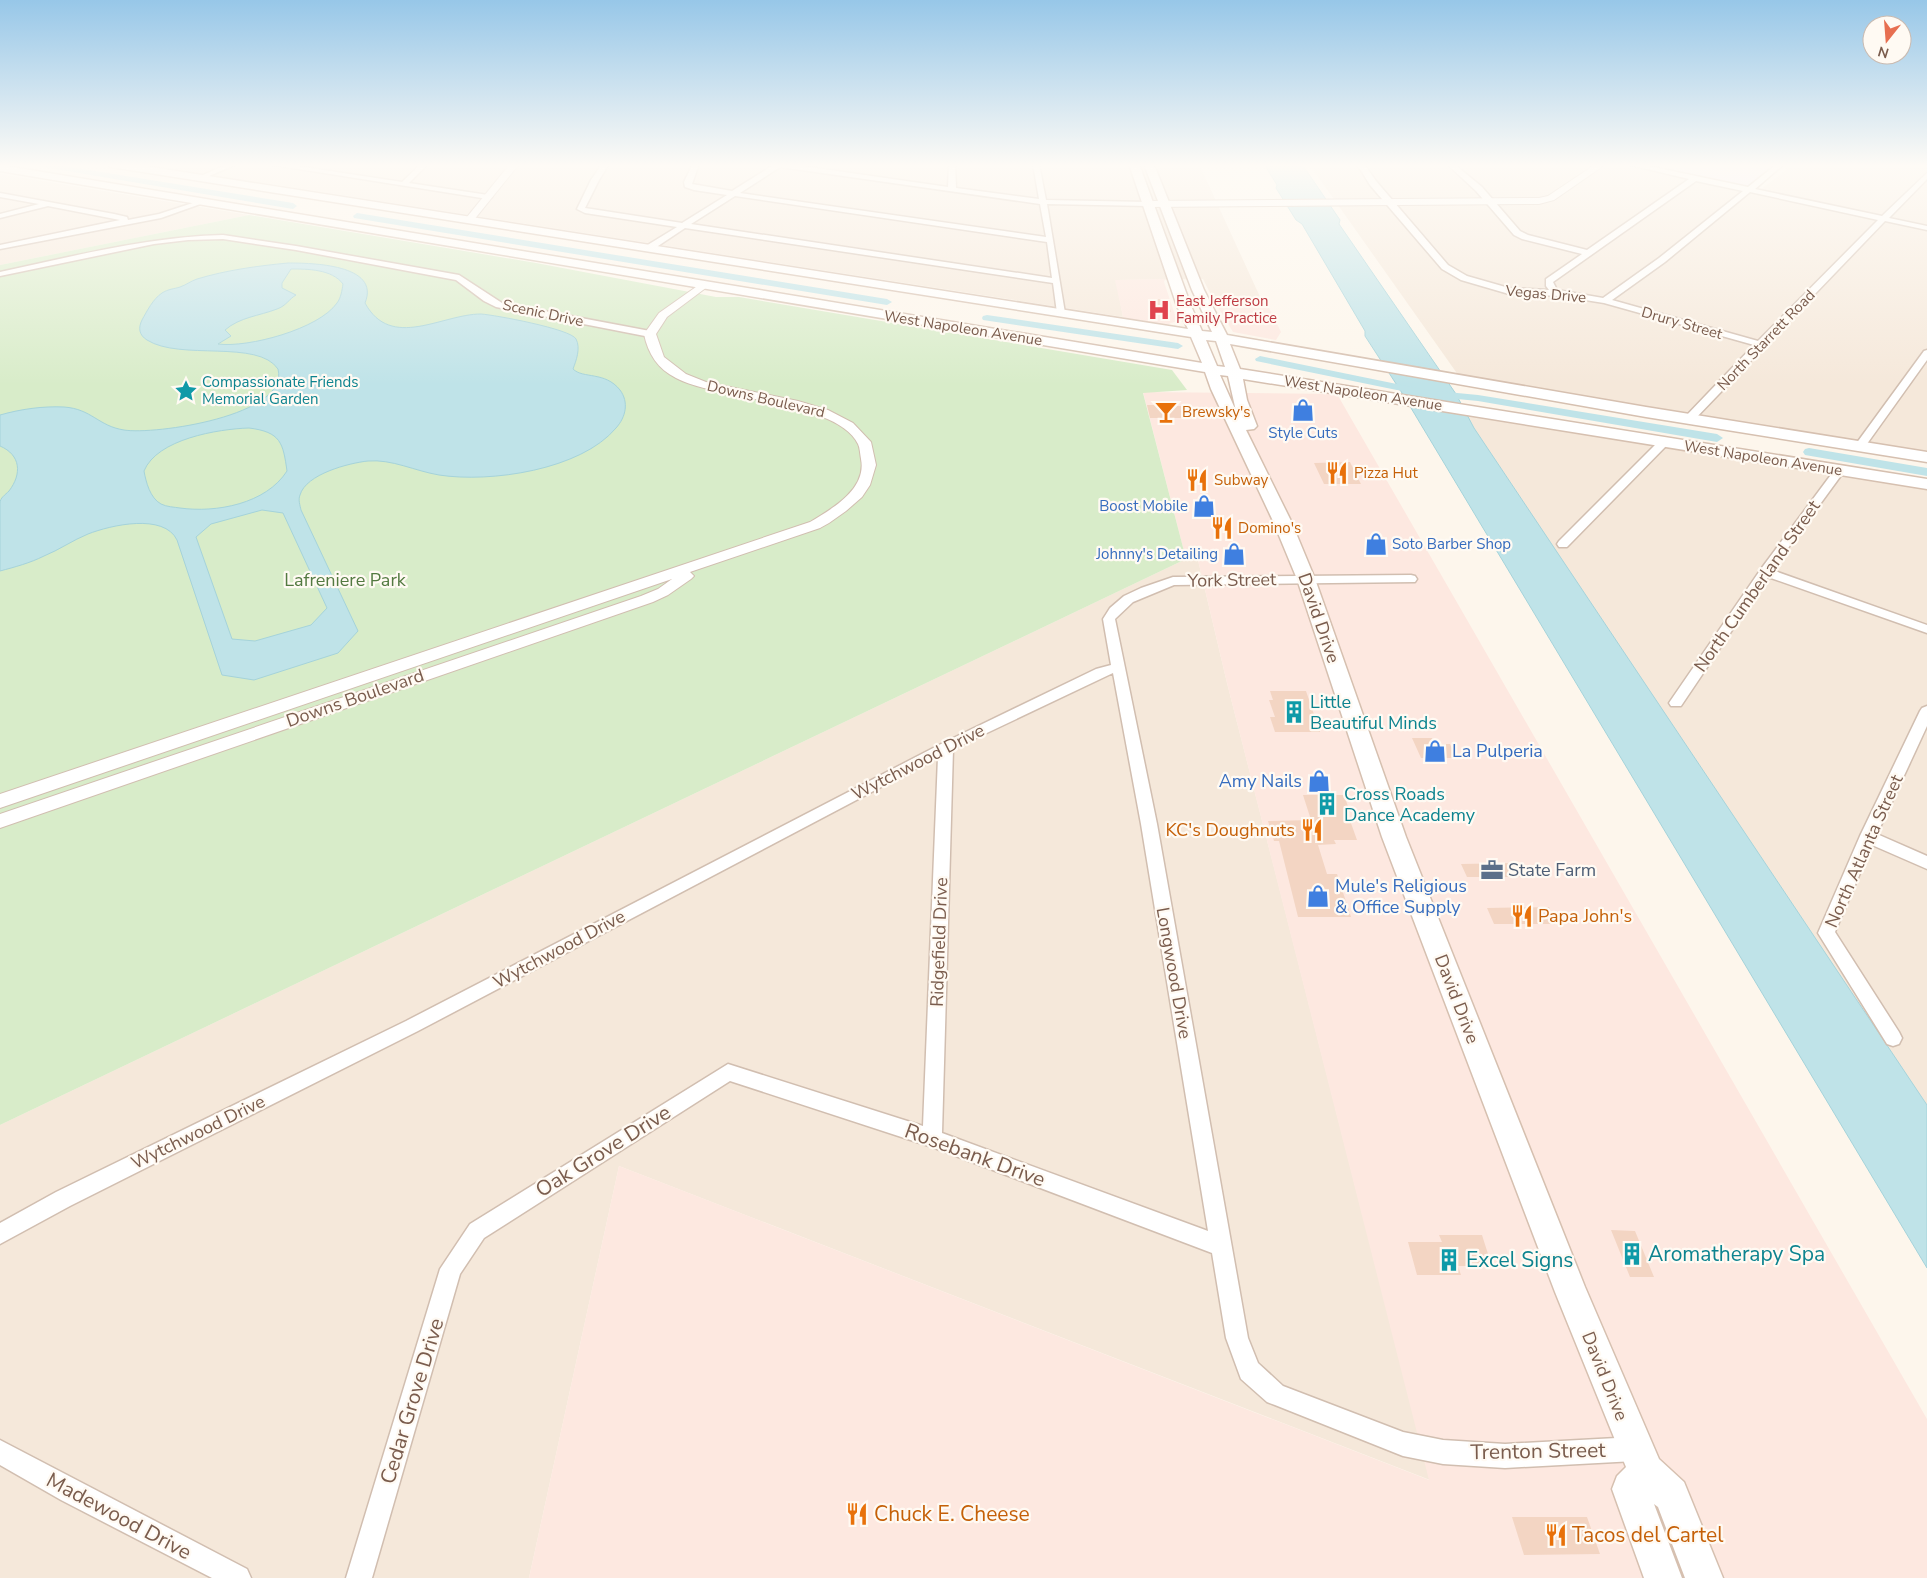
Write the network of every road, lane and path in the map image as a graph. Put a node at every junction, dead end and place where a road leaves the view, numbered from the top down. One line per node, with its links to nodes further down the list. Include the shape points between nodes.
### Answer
1 (51, 238): 17 (street)
2 (201, 238): 20 (street, Scenic Drive, via 154,242)
3 (227, 238): 31 (street, Scenic Drive, via 459,278 499,305)
4 (420, 238): 22 (main road, West Napoleon Avenue)
5 (585, 238): 18 (main road, West Napoleon Avenue)
6 (665, 238): 18 (street)
7 (762, 238): 21 (street)
8 (1033, 238): 16 (street)
9 (1160, 238): 32 (main road, David Drive, via 1184,306)
10 (1178, 238): 33 (main road, David Drive, via 1198,290)
11 (1420, 238): 24 (street, Vegas Drive, via 1445,267 1456,274 1497,289)
12 (1528, 238): 19 (street)
13 (1610, 238): 19 (street)
14 (1690, 238): 25 (street)
15 (1866, 238): 34 (street, North Starrett Road)
16 (1049, 240): 21 (street)
17 (0, 248)
18 (649, 248): 23 (main road, West Napoleon Avenue)
19 (1589, 252): 24 (street, via 1550,281)
20 (0, 274)
21 (1056, 281): 28 (street)
22 (703, 285): 27 (main road, West Napoleon Avenue); 31 (street, via 663,315)
23 (896, 287): 26 (main road, West Napoleon Avenue); 27 (main road, via 920,298 917,306 902,313)
24 (1555, 293): 25 (street, Vegas Drive)
25 (1605, 301): 34 (street, Drury Street)
26 (990, 302): 28 (main road, West Napoleon Avenue); 30 (main road, via 960,303 946,309 945,318)
27 (870, 313): 30 (main road, West Napoleon Avenue)
28 (1061, 313): 29 (main road, West Napoleon Avenue)
29 (1155, 328): 32 (main road, West Napoleon Avenue); 37 (main road, via 1178,335 1185,341 1186,348 1168,357)
30 (971, 329): 37 (main road, West Napoleon Avenue)
31 (650, 334): 53 (street, Downs Boulevard, via 654,352 668,368 683,377 709,387 827,413 853,430 863,440 868,452 868,474 860,490 832,516 815,525)
32 (1198, 334): 33 (main road, West Napoleon Avenue); 38 (main road, David Drive)
33 (1222, 338): 35 (main road, West Napoleon Avenue); 39 (main road, David Drive)
34 (1760, 344): 41 (street, North Starrett Road)
35 (1311, 353): 40 (main road, via 1267,351 1256,354 1252,361 1256,369); 41 (main road, West Napoleon Avenue)
36 (1927, 353): 45 (street)
37 (1148, 359): 38 (main road, West Napoleon Avenue)
38 (1210, 369): 39 (main road, West Napoleon Avenue); 51 (main road, David Drive)
39 (1233, 372): 40 (main road, West Napoleon Avenue); 51 (main road, David Drive)
40 (1283, 380): 44 (main road, West Napoleon Avenue)
41 (1689, 419): 42 (main road, West Napoleon Avenue)
42 (1710, 422): 43 (main road, West Napoleon Avenue); 46 (main road, via 1745,442 1737,449)
43 (1813, 439): 45 (main road, West Napoleon Avenue); 48 (main road, via 1781,445 1780,449 1788,456)
44 (1664, 442): 46 (main road, West Napoleon Avenue); 52 (street)
45 (1860, 446): 47 (main road, West Napoleon Avenue)
46 (1717, 450): 48 (main road, West Napoleon Avenue)
47 (1927, 457)
48 (1803, 464): 49 (main road, West Napoleon Avenue)
49 (1840, 470): 50 (main road, West Napoleon Avenue); 54 (street, North Cumberland Street)
50 (1927, 484)
51 (1282, 521): 55 (main road, David Drive)
52 (1563, 544)
53 (703, 563): 63 (street, Downs Boulevard); 64 (street, Downs Boulevard, via 663,592 647,599)
54 (1765, 572): 58 (street); 60 (street, North Cumberland Street)
55 (1306, 579): 56 (street, York Street); 57 (street, York Street); 75 (main road, David Drive, via 1394,837 1570,1292)
56 (1411, 579)
57 (1173, 581): 59 (street, Longwood Drive, via 1136,594 1113,610 1109,619)
58 (1927, 629)
59 (1118, 667): 62 (street, Wytchwood Drive, via 1101,672); 72 (street, Longwood Drive, via 1149,824)
60 (1676, 703)
61 (1927, 711): 65 (street, North Atlanta Street)
62 (946, 747): 69 (street, Ridgefield Drive); 71 (street, Wytchwood Drive, via 412,1026 63,1199)
63 (0, 801)
64 (0, 821)
65 (1868, 836): 66 (street); 67 (street, North Atlanta Street, via 1826,933)
66 (1927, 863)
67 (1893, 1038)
68 (728, 1072): 69 (street, Rosebank Drive); 70 (street, Oak Grove Drive)
69 (932, 1138): 72 (street, Rosebank Drive)
70 (477, 1230): 77 (street, Cedar Grove Drive, via 451,1269)
71 (0, 1234)
72 (1220, 1246): 73 (street, Longwood Drive, via 1237,1338 1249,1371)
73 (1272, 1391): 75 (street, Trenton Street, via 1403,1444 1443,1452)
74 (0, 1452): 76 (street, Madewood Drive)
75 (1640, 1460): 78 (main road, via 1630,1489); 79 (main road, David Drive, via 1671,1495)
76 (238, 1578)
77 (359, 1578)
78 (1663, 1578)
79 (1704, 1578)

